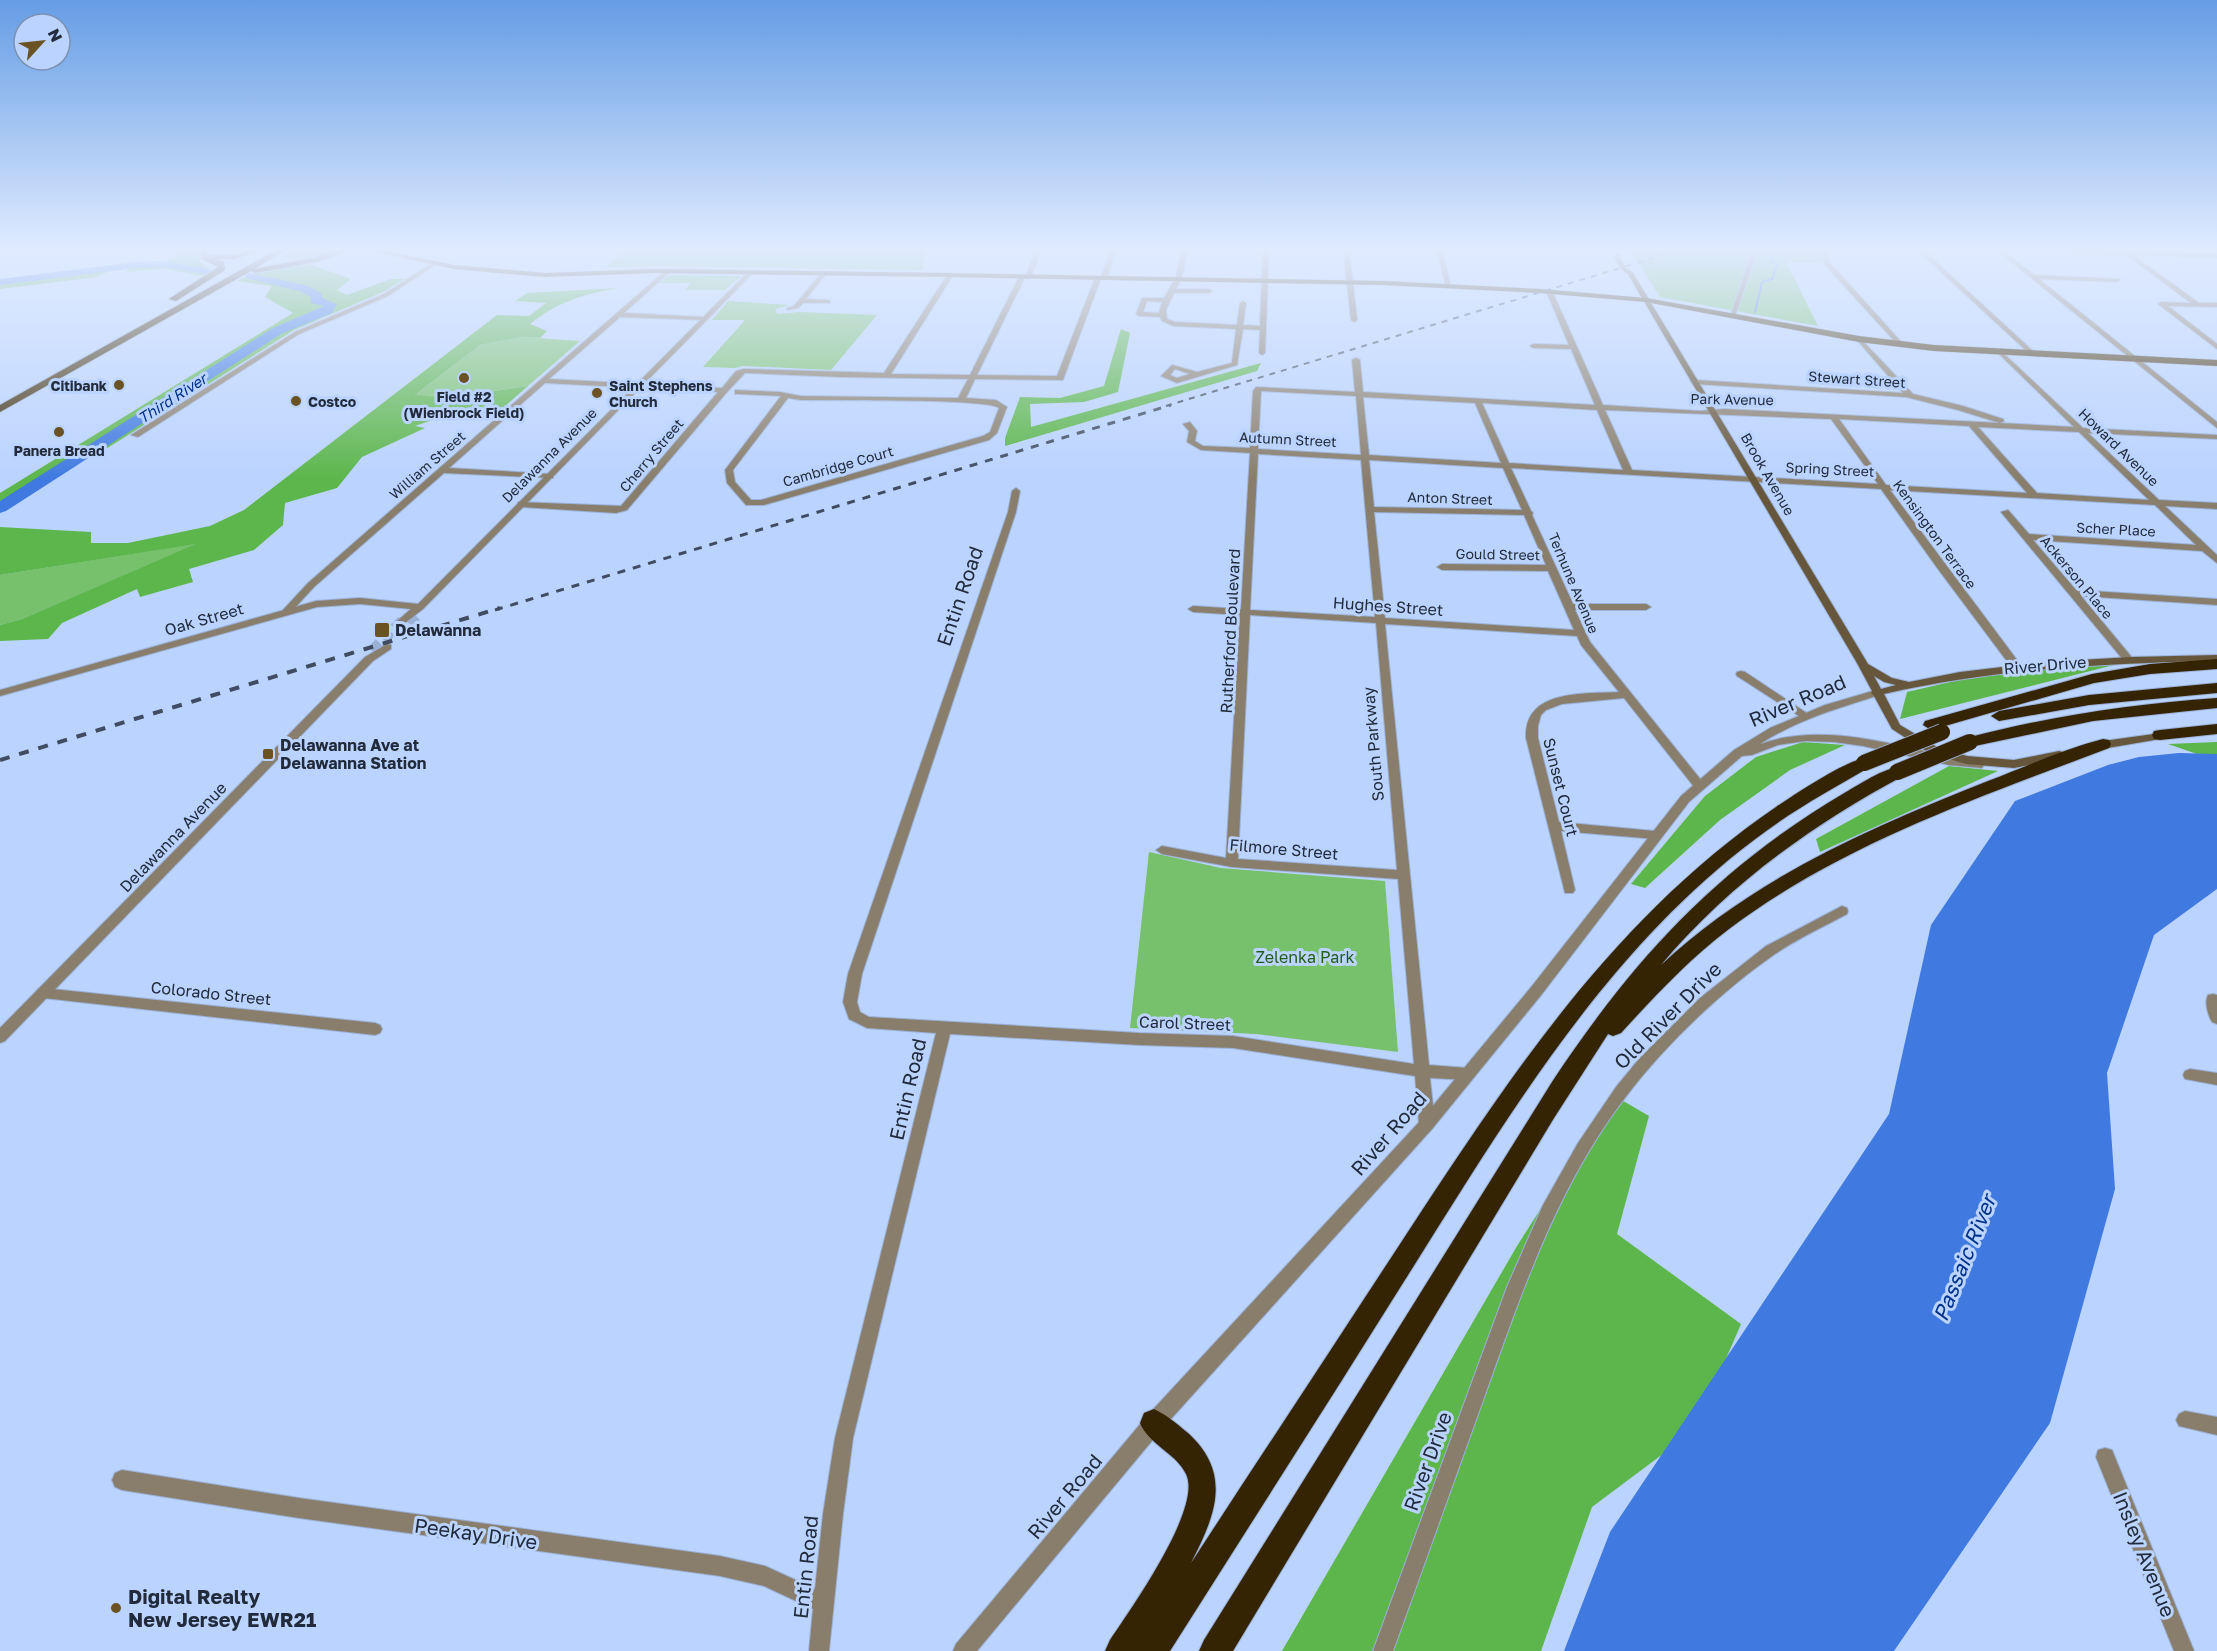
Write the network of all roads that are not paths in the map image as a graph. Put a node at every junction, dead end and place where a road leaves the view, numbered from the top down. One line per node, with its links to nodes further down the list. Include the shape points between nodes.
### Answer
1 (130, 325): 21 (highway)
2 (131, 325): 21 (highway)
3 (149, 325): 48 (highway)
4 (316, 325): 56 (street)
5 (606, 325): 35 (street, William Street)
6 (698, 325): 37 (street, Delawanna Avenue)
7 (918, 325): 33 (street)
8 (1000, 325): 34 (street)
9 (1082, 325): 34 (street, Cherry Street, via 1060,378)
10 (1192, 325): 18 (street)
11 (1564, 325): 24 (street)
12 (1661, 325): 36 (main road, Brook Avenue)
13 (1782, 325): 20 (main road)
14 (1883, 325): 22 (street)
15 (2002, 325): 28 (street)
16 (2091, 325): 29 (street)
17 (2188, 325): 25 (street)
18 (1242, 328): 19 (street); 32 (street, via 1235,364)
19 (1259, 328): 27 (street)
20 (1859, 339): 22 (main road); 42 (street)
21 (98, 344): 43 (highway)
22 (1901, 345): 26 (main road)
23 (1533, 346): 24 (street)
24 (1574, 347): 47 (street)
25 (2217, 347)
26 (2001, 353): 28 (main road); 55 (street, Howard Avenue)
27 (1262, 354)
28 (2033, 354): 29 (main road)
29 (2134, 359): 31 (main road); 54 (street)
30 (1356, 360): 40 (street, South Parkway)
31 (2217, 363)
32 (1197, 374)
33 (886, 376): 34 (street, Cherry Street); 38 (street, Cherry Street, via 744,371)
34 (974, 377): 44 (street)
35 (542, 381): 37 (street); 62 (street, William Street)
36 (1695, 382): 42 (street, Stewart Street); 49 (main road, Brook Avenue)
37 (639, 386): 38 (street); 64 (street, Delawanna Avenue)
38 (724, 390): 70 (street, Cherry Street, via 622,509)
39 (738, 392): 41 (street, Cambridge Court)
40 (1358, 393): 45 (street, Park Avenue, via 1264,388 1257,391); 46 (street, Park Avenue); 59 (street, South Parkway)
41 (785, 396): 44 (street, Cambridge Court); 44 (street, Cambridge Court, via 729,470 731,483 749,502 761,503 993,433 1001,404)
42 (1911, 396): 53 (street, Stewart Street)
43 (0, 399)
44 (961, 399)
45 (1256, 400): 58 (street, Rutherford Boulevard)
46 (1477, 400): 47 (street, Park Avenue); 61 (street, Terhune Avenue)
47 (1600, 407): 49 (street, Park Avenue); 63 (street)
48 (0, 409)
49 (1713, 412): 50 (street, Park Avenue); 65 (main road, Brook Avenue)
50 (1833, 416): 52 (street, Park Avenue); 66 (street, Kensington Terrace)
51 (1187, 424): 58 (street, Autumn Street, via 1192,429 1191,442 1197,447)
52 (1971, 424): 53 (street, Park Avenue); 68 (street)
53 (2012, 426): 55 (street, Park Avenue)
54 (2217, 426)
55 (2081, 430): 57 (street, Park Avenue); 69 (street, Howard Avenue)
56 (135, 435)
57 (2217, 437)
58 (1254, 451): 59 (street, Autumn Street); 87 (street, Rutherford Boulevard)
59 (1365, 457): 60 (street, Autumn Street); 72 (street, South Parkway)
60 (1406, 459): 61 (street, Spring Street)
61 (1508, 464): 63 (street, Spring Street); 73 (street, Terhune Avenue)
62 (441, 470): 64 (street); 85 (street, William Street)
63 (1628, 471): 65 (street, Spring Street)
64 (550, 476): 70 (street, Delawanna Avenue)
65 (1752, 478): 66 (street, Spring Street); 94 (main road, Brook Avenue)
66 (1883, 486): 68 (street, Spring Street); 96 (street, Kensington Terrace)
67 (1016, 491): 123 (street, Entin Road, via 851,992 854,1015 867,1022)
68 (2034, 495): 69 (street, Spring Street)
69 (2157, 502): 71 (street, Spring Street); 76 (street, Howard Avenue)
70 (521, 504): 86 (street, Delawanna Avenue)
71 (2217, 506)
72 (1370, 509): 73 (street, Anton Street); 88 (street, South Parkway)
73 (1529, 513): 79 (street, Terhune Avenue)
74 (2005, 513): 75 (street, Ackerson Place)
75 (2026, 537): 76 (street, Scher Place); 80 (street, Ackerson Place)
76 (2205, 548): 77 (street, Howard Avenue)
77 (2217, 560)
78 (1442, 567): 79 (street, Gould Street)
79 (1553, 568): 82 (street, Terhune Avenue)
80 (2073, 593): 81 (street); 93 (street, Ackerson Place)
81 (2217, 602)
82 (1570, 608): 83 (street); 90 (street, Terhune Avenue)
83 (1646, 608)
84 (1193, 609): 87 (street, Hughes Street)
85 (288, 610): 86 (street, Oak Street, via 346,601); 100 (street, Oak Street)
86 (418, 612): 89 (street, Delawanna Avenue)
87 (1246, 612): 88 (street, Hughes Street); 116 (street, Rutherford Boulevard)
88 (1379, 620): 90 (street, Hughes Street); 117 (street, South Parkway)
89 (402, 621)
90 (1581, 633): 102 (street, Terhune Avenue)
91 (387, 646): 120 (street, Delawanna Avenue, via 370,655)
92 (2217, 658): 93 (main road, River Drive)
93 (2129, 660): 96 (main road, River Drive)
94 (1862, 663): 98 (main road, via 1888,680); 101 (main road, Brook Avenue)
95 (2217, 664): 106 (highway, via 2150,669 2092,679)
96 (2016, 666): 98 (main road, River Drive)
97 (1741, 674): 104 (street)
98 (1916, 683): 101 (main road, River Drive); 105 (main road, via 1893,697 1887,710)
99 (2217, 688): 106 (highway, via 2053,705)
100 (0, 693)
101 (1876, 693): 104 (street, River Road); 105 (main road, Brook Avenue)
102 (1627, 695): 112 (street, Terhune Avenue); 113 (street, Sunset Court, via 1561,702 1542,709 1533,720 1532,738)
103 (2217, 703): 129 (highway, bridge, via 2083,717 1970,742 1897,772 1817,816 1713,897 1672,939 1640,976)
104 (1806, 716): 110 (street, River Road, via 1760,737)
105 (1890, 719): 111 (main road, Brook Avenue, via 1905,735 1932,750 1966,760)
106 (1937, 729): 142 (highway, bridge, via 1864,763 1791,804 1714,860 1662,908 1587,992 1477,1146)
107 (2217, 731): 108 (highway)
108 (2160, 735): 109 (main road, Brook Avenue)
109 (2103, 744): 111 (main road, Brook Avenue); 129 (highway, via 1924,813 1769,892 1690,951)
110 (1729, 762): 111 (street, via 1781,740 1827,736 1966,764); 112 (street, River Road)
111 (2014, 764)
112 (1699, 785): 114 (street, River Road)
113 (1553, 826): 114 (street); 118 (street, Sunset Court)
114 (1655, 835): 127 (street, River Road)
115 (1162, 850): 116 (street, Filmore Street)
116 (1232, 863): 117 (street, Filmore Street)
117 (1404, 875): 126 (street, South Parkway)
118 (1569, 890)
119 (1842, 911): 132 (street, Old River Drive, via 1771,950 1727,982 1644,1063 1608,1109 1566,1177)
120 (43, 993): 124 (street, Colorado Street); 125 (street, Delawanna Avenue)
121 (2213, 999): 122 (street)
122 (2217, 1018)
123 (944, 1028): 126 (street, Carol Street, via 1233,1042); 138 (street, Entin Road, via 844,1438)
124 (375, 1029)
125 (0, 1037)
126 (1422, 1071): 127 (street, Carol Street); 131 (street, South Parkway)
127 (1468, 1074): 131 (street, River Road)
128 (2190, 1075): 130 (street)
129 (1567, 1077): 143 (highway)
130 (2216, 1080)
131 (1427, 1124): 134 (street, River Road)
132 (1515, 1287): 144 (street, River Drive)
133 (2185, 1420): 135 (street)
134 (1154, 1423): 140 (street, River Road); 141 (highway, via 1196,1464 1202,1478 1202,1494 1174,1564)
135 (2217, 1426)
136 (2106, 1458): 145 (street, Insley Avenue)
137 (122, 1480): 138 (street, Peekay Drive, via 720,1566 765,1576)
138 (824, 1603): 139 (street, Entin Road)
139 (819, 1651)
140 (963, 1651)
141 (1121, 1651)
142 (1152, 1651)
143 (1215, 1651)
144 (1383, 1651)
145 (2184, 1651)

